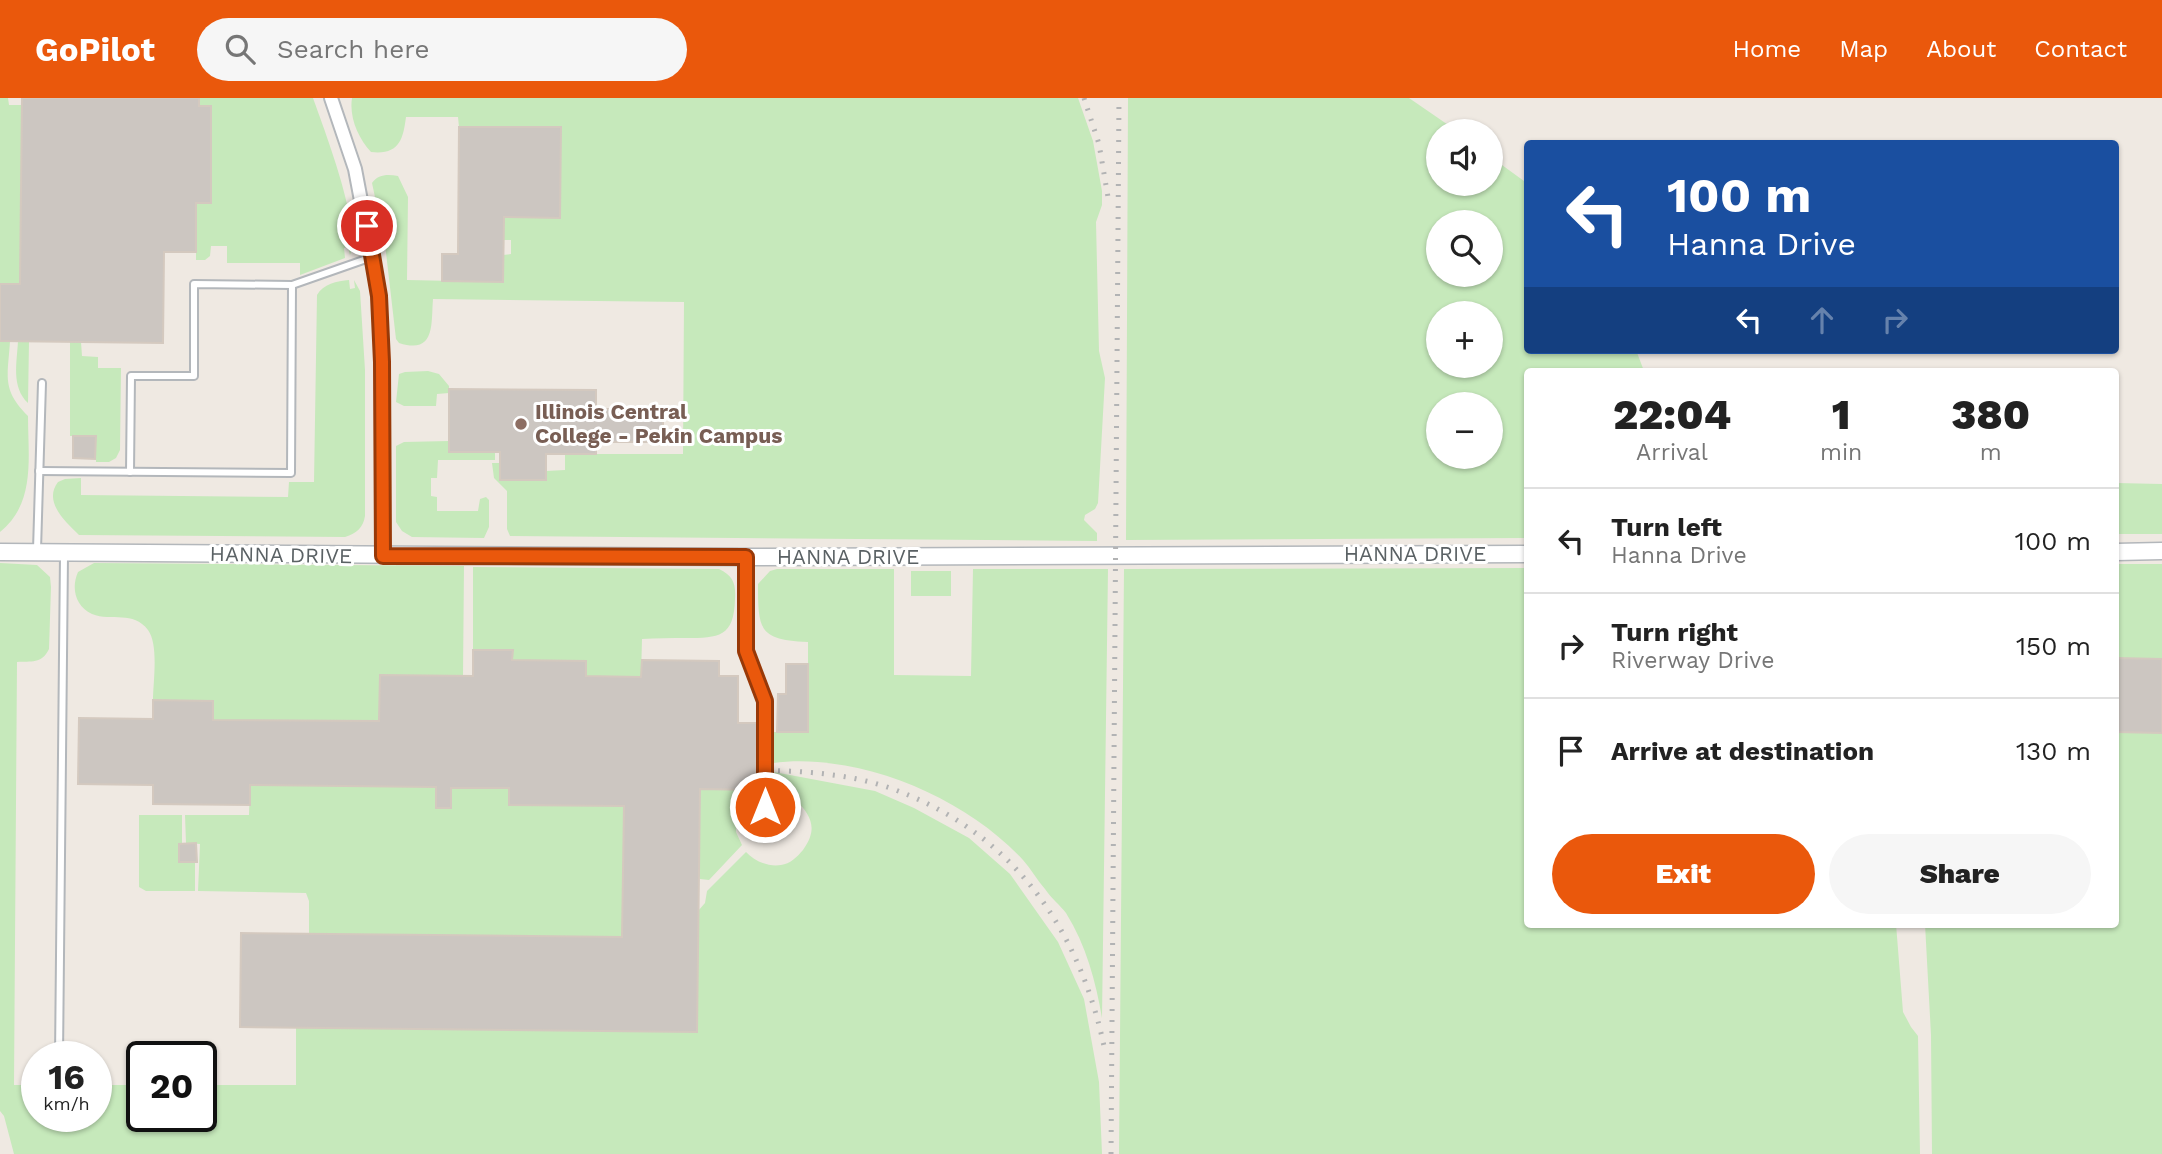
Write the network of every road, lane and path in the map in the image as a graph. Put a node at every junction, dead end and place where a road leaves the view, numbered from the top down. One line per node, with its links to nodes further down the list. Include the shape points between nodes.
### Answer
1 (331, 98): 2 (street, via 355,169)
2 (373, 257): 3 (lane); 13 (street, via 382,362)
3 (292, 285): 6 (lane, via 291,473); 6 (lane, via 194,284 194,376 131,376)
4 (42, 383): 5 (lane)
5 (39, 471): 6 (lane); 9 (lane)
6 (130, 472)
7 (2162, 551): 10 (street)
8 (0, 552): 9 (street, HANNA DRIVE)
9 (37, 552): 11 (street, HANNA DRIVE)
10 (2119, 552)
11 (64, 553): 13 (street, HANNA DRIVE); 16 (lane)
12 (1524, 554): 14 (street, HANNA DRIVE)
13 (383, 556): 14 (street, HANNA DRIVE)
14 (746, 557): 15 (lane, via 746,651 765,701 765,807)
15 (773, 832)
16 (59, 1041)

